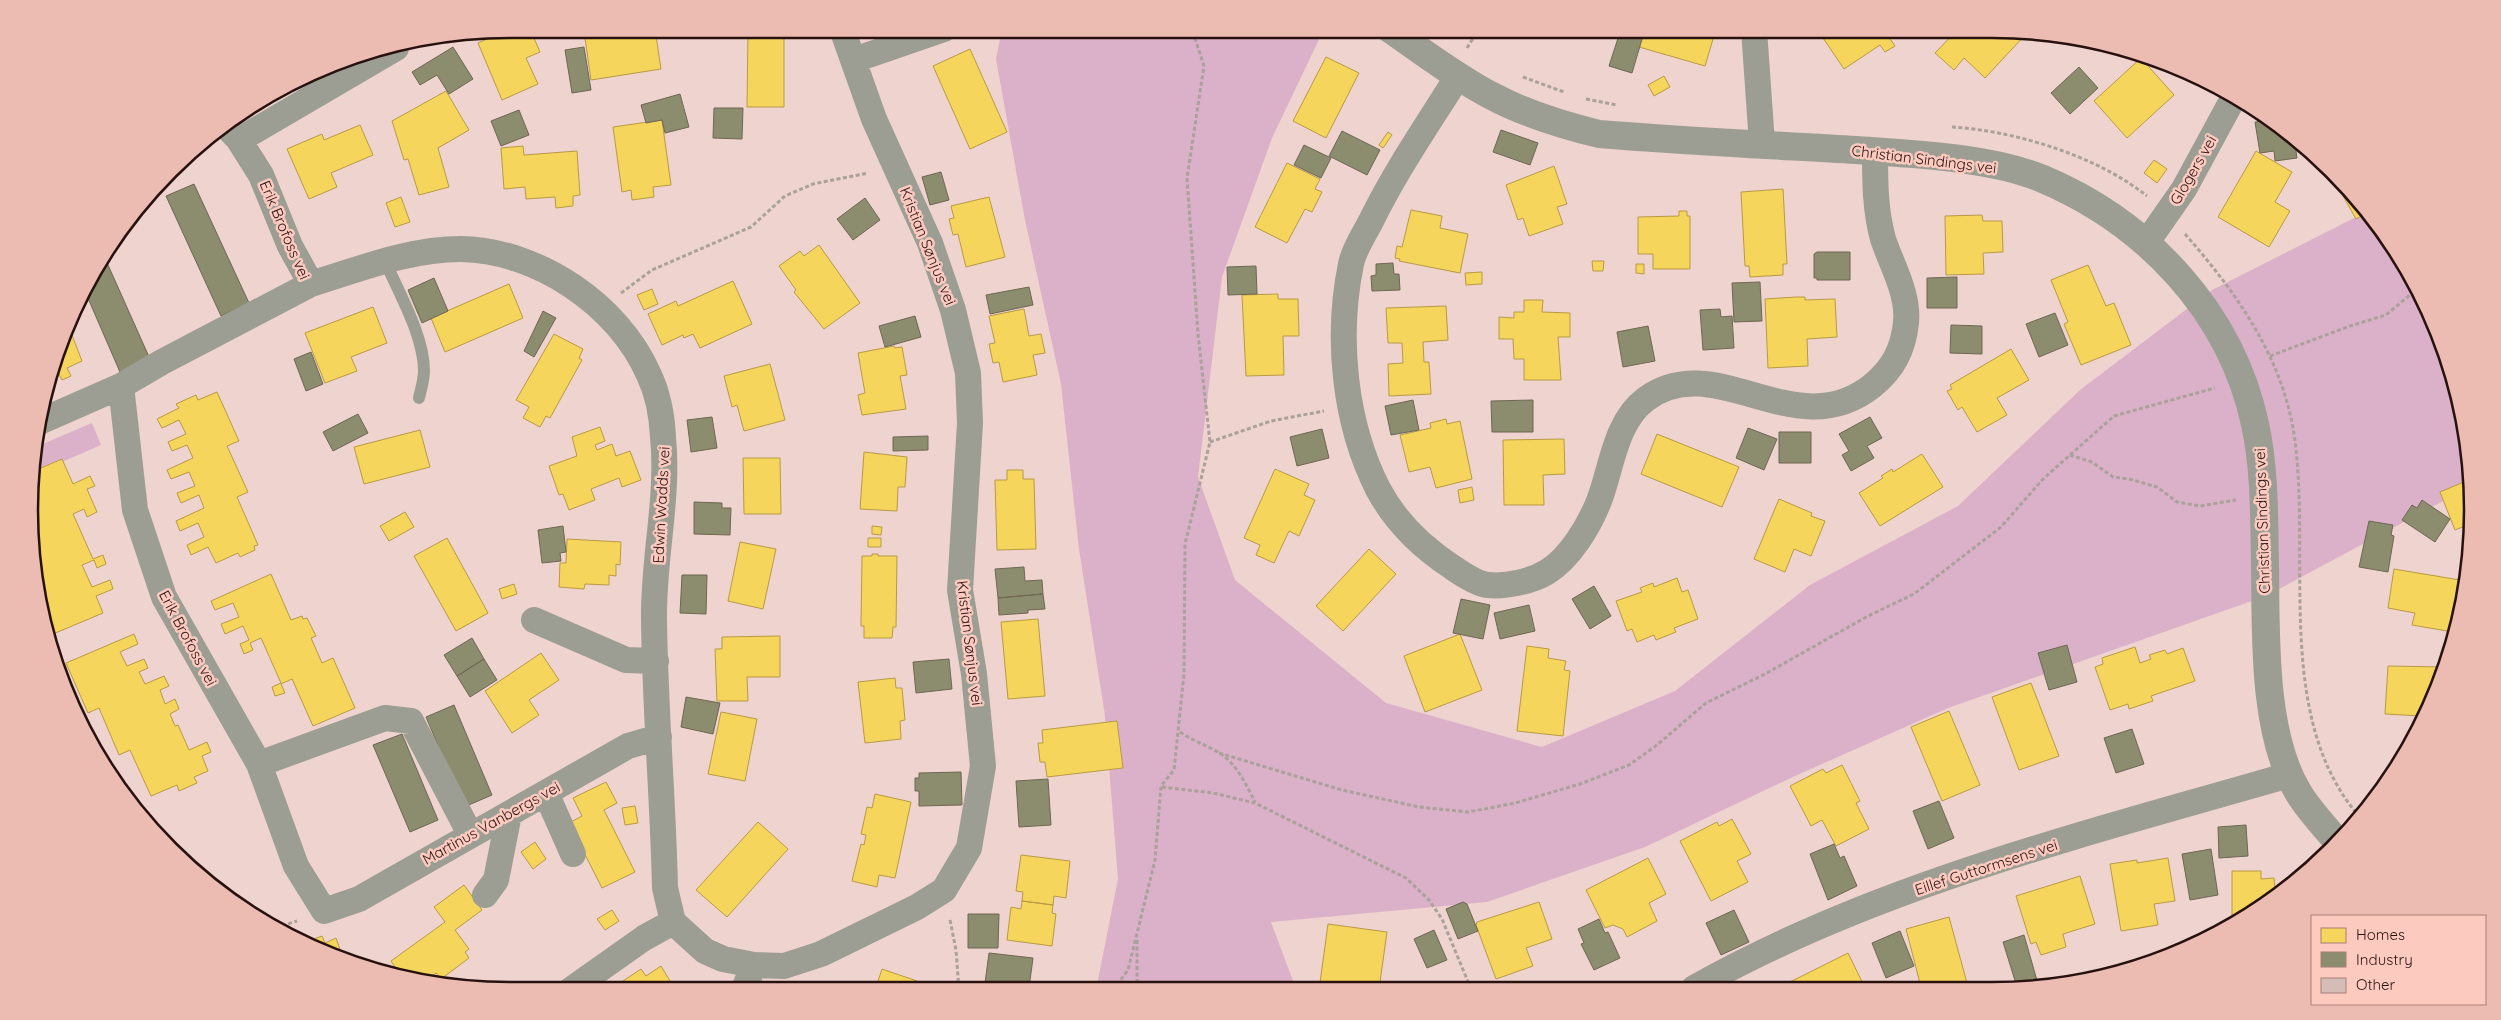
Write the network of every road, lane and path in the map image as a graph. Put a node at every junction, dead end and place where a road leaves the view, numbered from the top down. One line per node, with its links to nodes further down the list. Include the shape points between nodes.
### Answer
1 (845, 38): 9 (street, Kristian Sønjus vei)
2 (918, 38): 9 (street)
3 (1195, 38): 33 (path, via 1204,66 1187,178 1198,334)
4 (1403, 38): 10 (street, Christian Sindings vei)
5 (1474, 38): 7 (path, via 1467,49)
6 (1755, 38): 18 (street)
7 (1474, 53)
8 (380, 57): 17 (street)
9 (854, 60): 20 (street, Kristian Sønjus vei, via 874,119)
10 (1458, 76): 18 (street, Christian Sindings vei, via 1514,106 1557,123 1599,134); 31 (street, via 1389,184 1352,260 1343,312 1344,355)
11 (1520, 76): 12 (path)
12 (1569, 94)
13 (1584, 98): 15 (path)
14 (2231, 103): 21 (street, Glogers vei)
15 (1626, 106)
16 (1945, 127): 21 (path, via 2022,139 2070,154 2121,178)
17 (232, 133): 24 (street, Erik Brofoss vei, via 261,175 290,246)
18 (1762, 144): 19 (street, Christian Sindings vei)
19 (1875, 151): 22 (street, Christian Sindings vei, via 1995,165 2042,179 2109,214); 31 (street, via 1875,198 1883,237 1907,310 1901,351 1887,374 1864,392 1838,405 1814,408 1777,402 1720,385 1687,382 1647,398 1631,412 1616,444 1598,504 1573,548 1548,572 1522,582 1487,585 1458,572 1427,550 1379,490 1362,447)
20 (894, 164): 26 (path, via 865,174 813,184 785,196 751,227 652,270); 51 (street, Kristian Sønjus vei, via 933,251 953,310 968,373 970,423 960,590 974,674 983,766 969,848)
21 (2167, 214): 22 (street, Glogers vei); 27 (path, via 2216,268)
22 (2147, 242): 28 (street, Christian Sindings vei, via 2182,277 2212,319)
23 (385, 261): 24 (street, Edwin Wadds vei); 26 (street, Edwin Wadds vei, via 422,252 486,251 554,275); 30 (lane, via 423,357 424,373)
24 (310, 284): 29 (street, Erik Brofoss vei)
25 (2411, 294): 27 (path, via 2386,316)
26 (599, 308): 37 (street, Edwin Wadds vei, via 614,320 630,341 649,374 660,407 665,464 654,617)
27 (2270, 356): 46 (path, via 2294,432 2299,483 2303,652 2311,718 2332,778)
28 (2243, 380): 34 (path, via 2114,416); 35 (street, Christian Sindings vei, via 2261,451)
29 (121, 386): 32 (street, Erik Brofoss vei); 41 (street, Erik Brofoss vei, via 135,510 164,597)
30 (419, 398)
31 (1351, 406): 33 (path, via 1271,421)
32 (47, 419)
33 (1210, 442): 38 (path, via 1185,544 1184,674)
34 (2070, 455): 35 (path, via 2092,462 2112,477 2157,487 2177,502 2200,506); 40 (path, via 2043,479 2001,527 1914,594 1706,702 1629,765 1580,784 1515,803 1468,812 1419,807 1342,790)
35 (2264, 495): 42 (street, Christian Sindings vei, via 2266,634 2272,712)
36 (534, 620): 37 (street, via 626,660)
37 (656, 662): 39 (street, Edwin Wadds vei)
38 (1179, 732): 40 (path); 43 (path, via 1174,770)
39 (659, 737): 44 (street, Martinus Vanbergs vei, via 628,746); 54 (street, Edwin Wadds vei, via 666,888)
40 (1219, 753): 45 (path, via 1241,775)
41 (259, 764): 48 (street, via 385,718 411,721); 53 (street, Erik Brofoss vei, via 296,866)
42 (2289, 775): 49 (street, Christian Sindings vei, via 2298,794); 63 (street, Eillef Guttormsens vei, via 2130,820 1898,895 1822,925)
43 (1161, 786): 45 (path); 55 (path, via 1155,860)
44 (546, 793): 47 (street, Martinus Vanbergs vei); 50 (street)
45 (1255, 802): 62 (path, via 1406,878 1429,900 1442,919)
46 (2355, 811)
47 (509, 814): 48 (street, Martinus Vanbergs vei); 52 (street, via 496,880)
48 (470, 834): 53 (street, Martinus Vanbergs vei, via 359,898)
49 (2333, 836)
50 (573, 854)
51 (944, 890): 56 (street, Kristian Sønjus vei, via 917,907 821,954 784,966); 59 (path, via 956,950)
52 (484, 895)
53 (324, 911)
54 (673, 922): 56 (street, Kristian Sønjus vei, via 705,951 723,959); 57 (street, via 644,938)
55 (1137, 933): 60 (path, via 1128,970); 61 (path)
56 (754, 965): 58 (street)
57 (582, 982)
58 (747, 982)
59 (958, 982)
60 (1119, 982)
61 (1137, 982)
62 (1468, 982)
63 (1706, 982)

